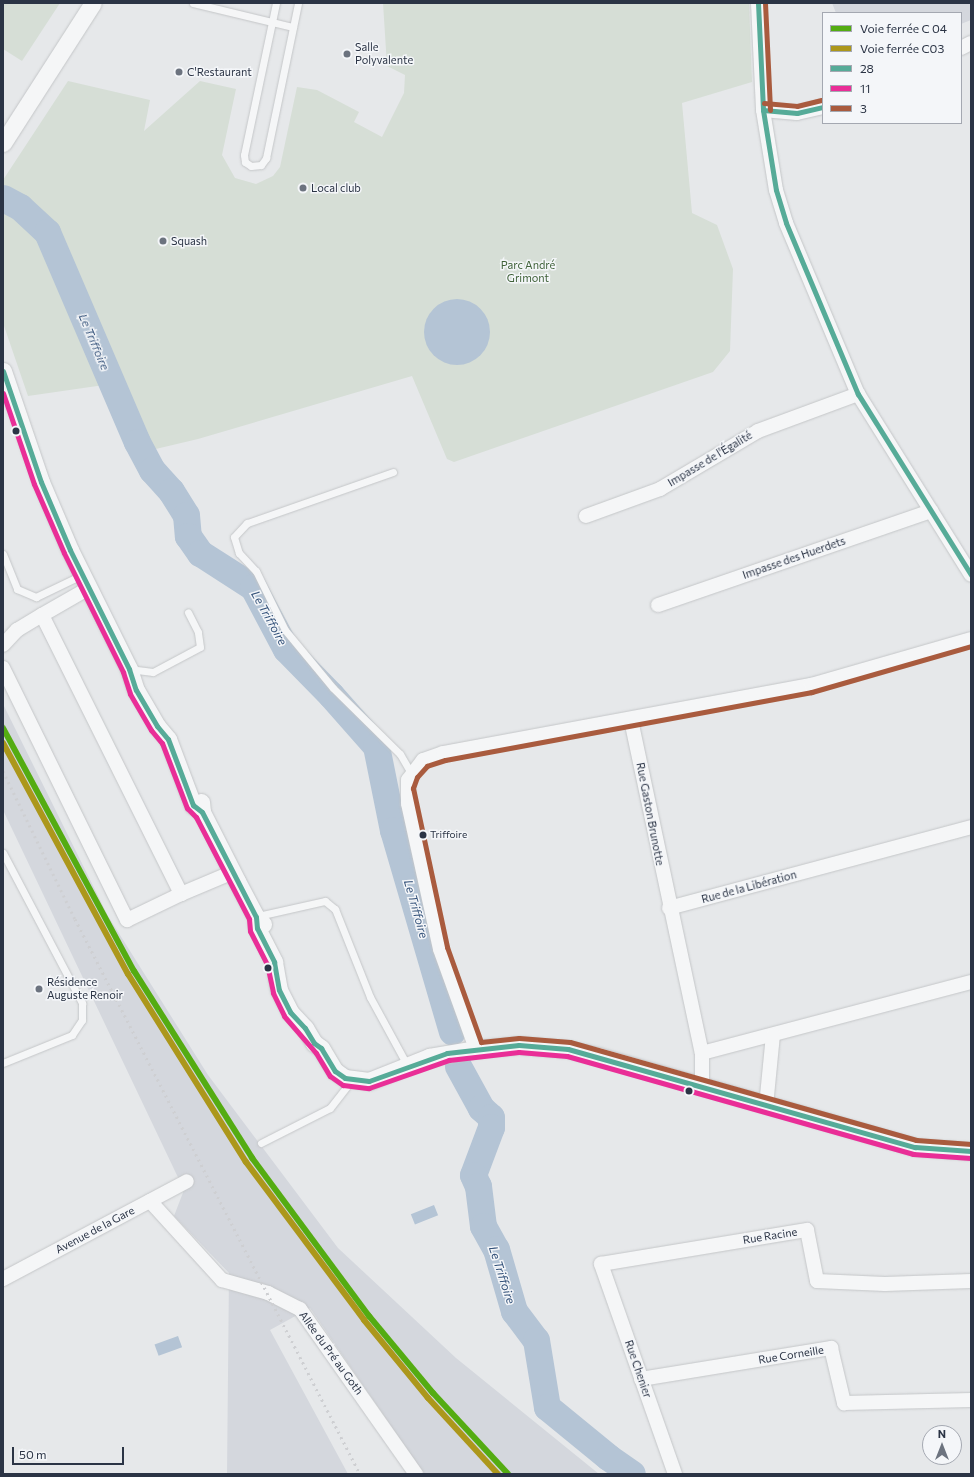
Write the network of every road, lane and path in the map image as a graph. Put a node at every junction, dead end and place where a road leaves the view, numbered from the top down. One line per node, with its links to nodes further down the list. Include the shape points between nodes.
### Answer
1 (93, 3): 12 (street)
2 (193, 3): 6 (lane)
3 (276, 3): 6 (lane)
4 (298, 3): 7 (lane)
5 (758, 3): 11 (street)
6 (272, 21): 7 (lane); 7 (lane, via 244,156 245,162 251,166 261,165 266,158)
7 (293, 26)
8 (971, 43): 9 (street)
9 (962, 48)
10 (822, 107): 11 (street, via 797,114)
11 (763, 110): 14 (street, via 776,190 786,223)
12 (3, 143)
13 (4, 381): 20 (street, via 41,482)
14 (858, 394): 16 (street); 17 (street, Impasse de l'Égalité, via 758,431 660,489)
15 (393, 472): 29 (lane, via 247,523 234,537 238,553 256,571 285,630 333,688 400,754)
16 (931, 511): 19 (street); 21 (street, Impasse des Huerdets)
17 (586, 516)
18 (3, 554): 20 (lane, via 17,589 36,597)
19 (971, 575)
20 (86, 582): 23 (street); 27 (street)
21 (658, 605)
22 (188, 612): 27 (lane, via 198,632 200,647 153,672)
23 (42, 615): 25 (street, via 17,630); 33 (street)
24 (971, 639): 28 (street, via 811,685)
25 (3, 645)
26 (3, 668): 33 (street, via 127,920)
27 (129, 669): 32 (street, via 136,690 157,726 168,739 193,805 202,812)
28 (631, 720): 29 (street, via 443,753 423,760); 34 (street, Rue Gaston Brunotte)
29 (411, 773): 38 (street, via 406,787 408,803 440,949)
30 (971, 827): 34 (street, Rue de la Libération)
31 (3, 853): 40 (lane, via 82,1003 82,1020 72,1036)
32 (233, 872): 33 (street); 35 (street)
33 (182, 894)
34 (669, 908): 39 (street)
35 (256, 917): 41 (lane, via 325,901 335,909 370,998); 42 (street, via 265,926 286,970 295,1003 308,1017 321,1040 321,1048 335,1071)
36 (971, 982): 37 (street)
37 (773, 1036): 39 (street); 44 (street)
38 (476, 1049): 41 (street, via 447,1053); 43 (street, via 519,1045 568,1049)
39 (702, 1053): 43 (street)
40 (3, 1063)
41 (407, 1066): 42 (street, via 369,1081)
42 (352, 1080): 45 (lane, via 330,1108)
43 (702, 1087): 44 (street)
44 (766, 1106): 46 (street, via 915,1148)
45 (261, 1143)
46 (971, 1150)
47 (187, 1181): 48 (street, Avenue de la Gare)
48 (150, 1201): 50 (street, Avenue de la Gare); 54 (street, Allée du Pré au Goth, via 222,1280 268,1293 300,1309)
49 (601, 1264): 51 (street, Rue Racine, via 807,1230 817,1281 885,1284); 52 (street, Rue Chenier)
50 (3, 1279)
51 (971, 1281)
52 (641, 1379): 53 (street, Rue Corneille, via 831,1348 844,1403); 55 (street, Rue Chenier)
53 (971, 1400)
54 (416, 1474)
55 (675, 1474)

